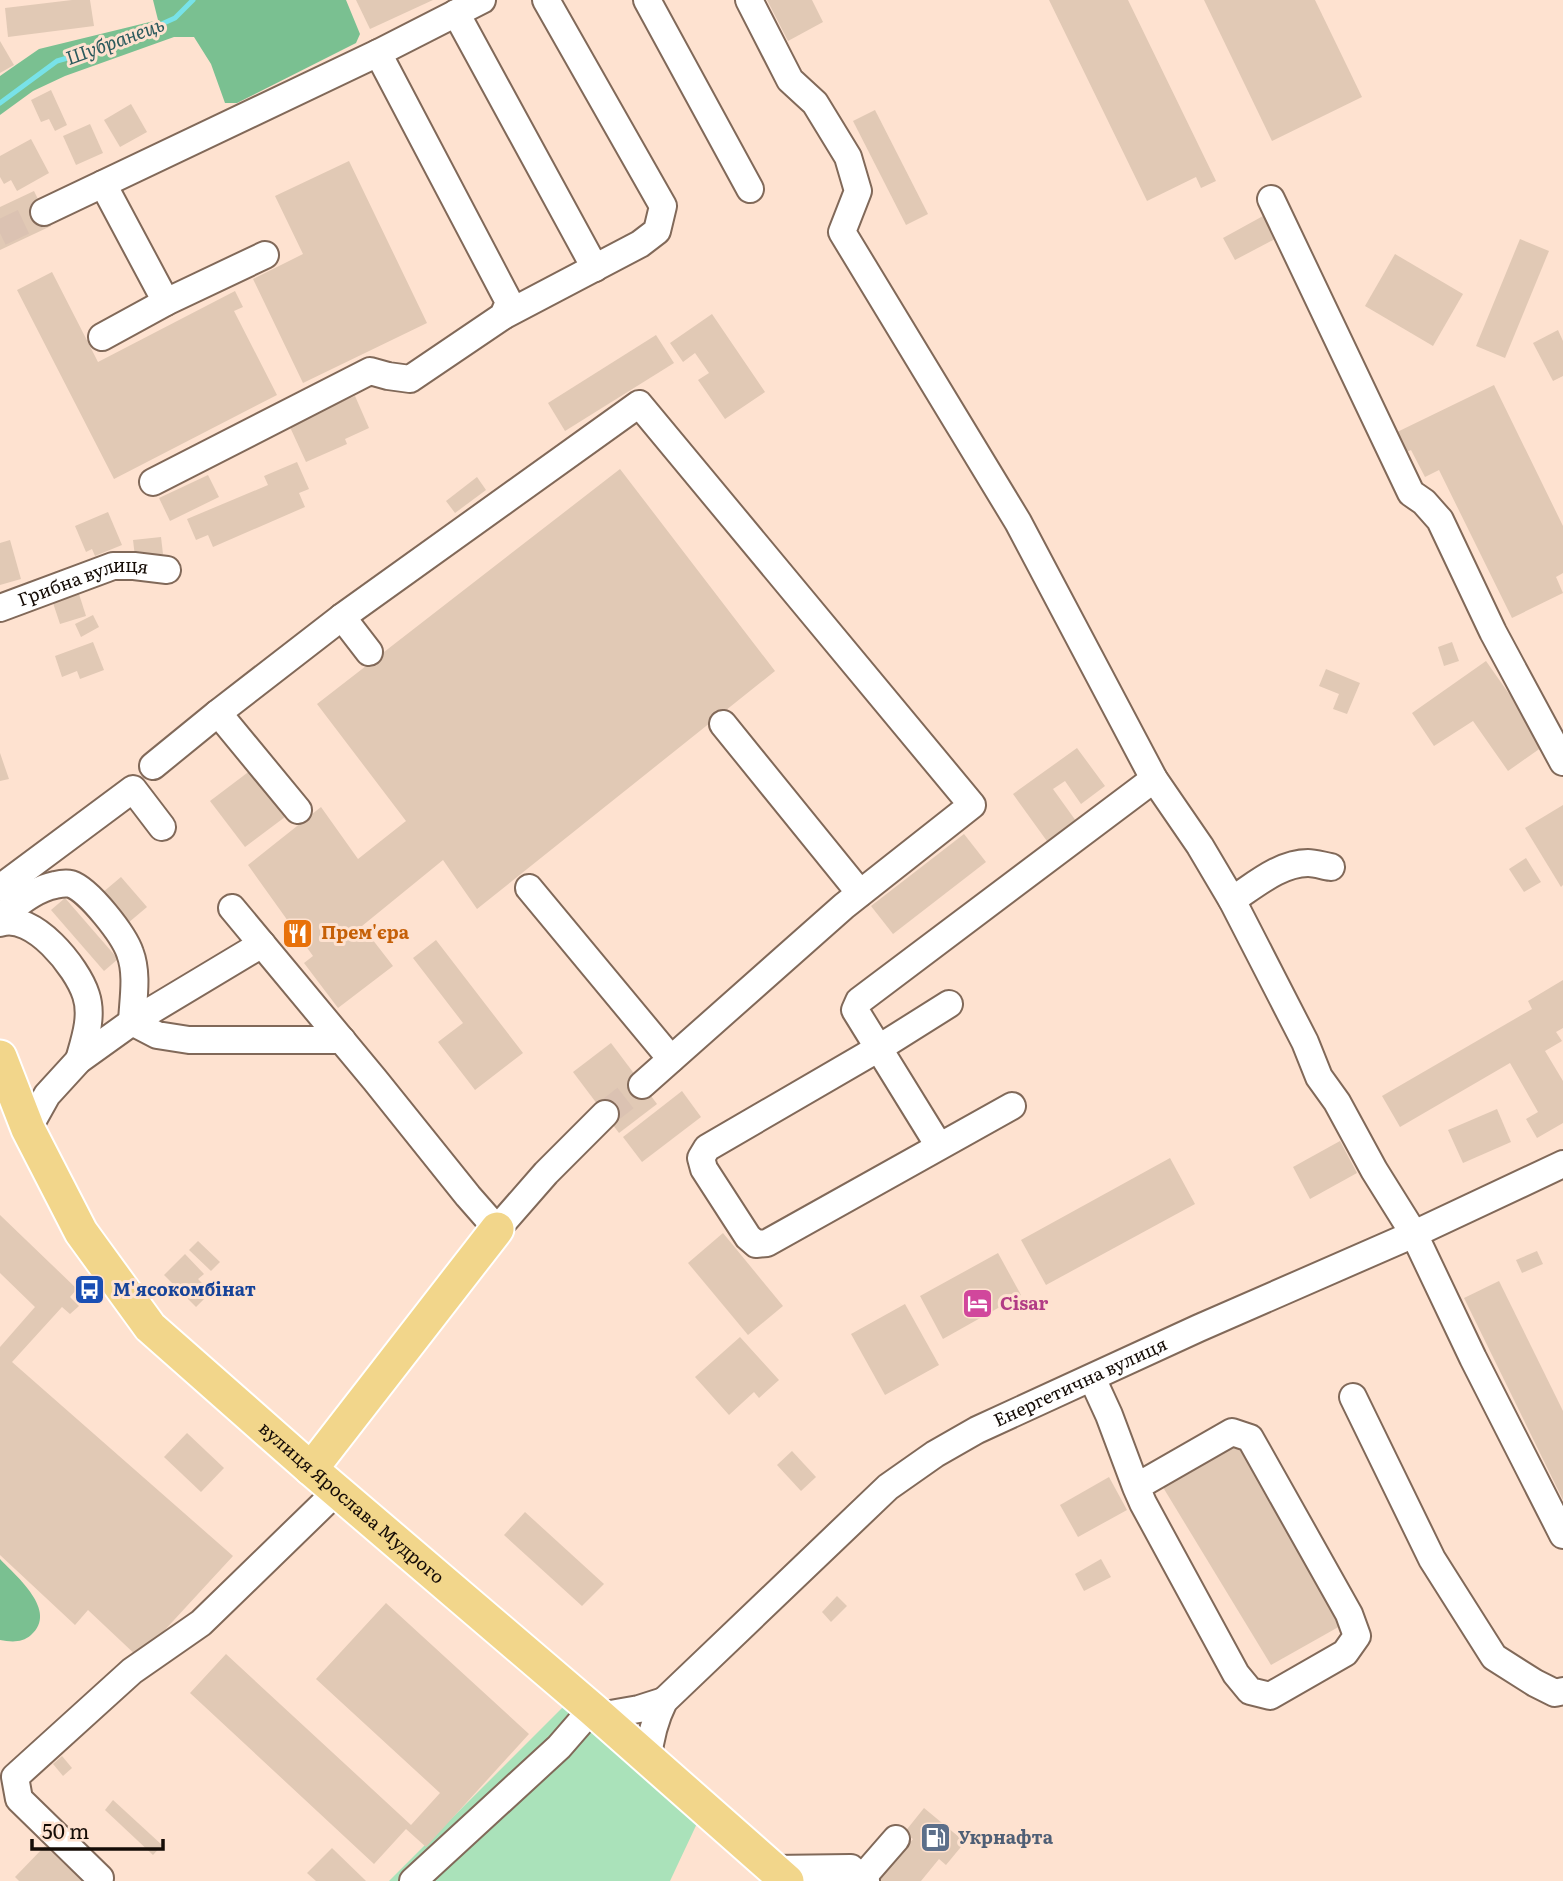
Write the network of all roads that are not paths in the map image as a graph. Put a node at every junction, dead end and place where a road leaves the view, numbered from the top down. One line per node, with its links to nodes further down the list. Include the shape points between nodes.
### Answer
1 (482, 0): 5 (street)
2 (546, 0): 12 (street, via 663,206 657,231)
3 (647, 0): 8 (street)
4 (749, 0): 25 (street, via 790,80 815,103 848,157 858,191 842,232 1018,522)
5 (456, 13): 6 (street); 12 (street)
6 (378, 53): 7 (street); 14 (street, via 509,302)
7 (103, 184): 10 (street); 13 (street)
8 (750, 189)
9 (1271, 199): 23 (street, via 1411,493 1440,520)
10 (44, 212)
11 (265, 255): 13 (street)
12 (595, 268): 14 (street)
13 (166, 302): 15 (street)
14 (503, 316): 16 (street, via 410,379 370,371)
15 (102, 337)
16 (153, 482)
17 (167, 570): 18 (street, Грибна вулиця, via 113,566)
18 (0, 608)
19 (342, 617): 20 (street); 21 (street); 31 (street, via 639,404 972,804)
20 (369, 652)
21 (218, 713): 24 (street); 26 (street)
22 (723, 724): 31 (street)
23 (1563, 762)
24 (153, 766)
25 (1154, 779): 32 (street); 40 (street, via 859,1001 855,1010)
26 (298, 810)
27 (162, 827): 29 (street, via 133,789)
28 (1331, 867): 32 (street, via 1308,863 1288,867)
29 (0, 888)
30 (529, 888): 42 (street)
31 (860, 893): 42 (street)
32 (1232, 900): 51 (street, via 1319,1077)
33 (233, 908): 36 (street)
34 (0, 917): 38 (street, via 37,891 57,884 72,884 94,901 120,932 130,953)
35 (0, 923): 43 (street, via 28,925 75,971 87,997 88,1027)
36 (262, 944): 38 (street); 39 (street)
37 (949, 1004): 40 (street)
38 (132, 1022): 39 (street, via 157,1035 189,1040); 43 (street)
39 (342, 1040): 50 (street)
40 (879, 1048): 48 (street); 48 (street, via 707,1148 701,1158 704,1169 748,1237 756,1244 767,1243)
41 (0, 1057): 47 (main road, вулиця Ярослава Мудрого)
42 (671, 1059): 44 (street)
43 (79, 1060): 47 (street, via 47,1095)
44 (642, 1085)
45 (1012, 1105): 48 (street)
46 (605, 1114): 50 (street)
47 (28, 1129): 54 (main road, вулиця Ярослава Мудрого, via 81,1232 150,1327)
48 (939, 1146)
49 (1563, 1164): 51 (street, Енергетична вулиця)
50 (497, 1228): 54 (main road)
51 (1414, 1234): 52 (street, Енергетична вулиця); 57 (street)
52 (1092, 1378): 55 (street); 59 (street, Енергетична вулиця, via 977,1430 888,1487)
53 (1353, 1397): 58 (street, via 1432,1559 1494,1657 1535,1684 1555,1693)
54 (311, 1469): 56 (main road, вулиця Ярослава Мудрого)
55 (1136, 1487): 55 (street, via 1236,1674 1250,1691 1270,1696 1345,1653 1357,1636 1349,1614 1250,1438 1232,1432)
56 (337, 1491): 60 (main road, вулиця Ярослава Мудрого); 62 (street, via 201,1623 132,1671)
57 (1560, 1523)
58 (1563, 1691)
59 (664, 1701): 60 (street, Енергетична вулиця, via 639,1709); 61 (street, Енергетична вулиця, via 652,1728)
60 (596, 1712): 61 (main road, вулиця Ярослава Мудрого); 67 (street)
61 (648, 1759): 64 (main road, вулиця Ярослава Мудрого)
62 (7, 1782): 65 (street)
63 (896, 1839): 66 (street)
64 (780, 1875): 66 (street, via 851,1868)
65 (100, 1878)
66 (864, 1880)
67 (413, 1881)

